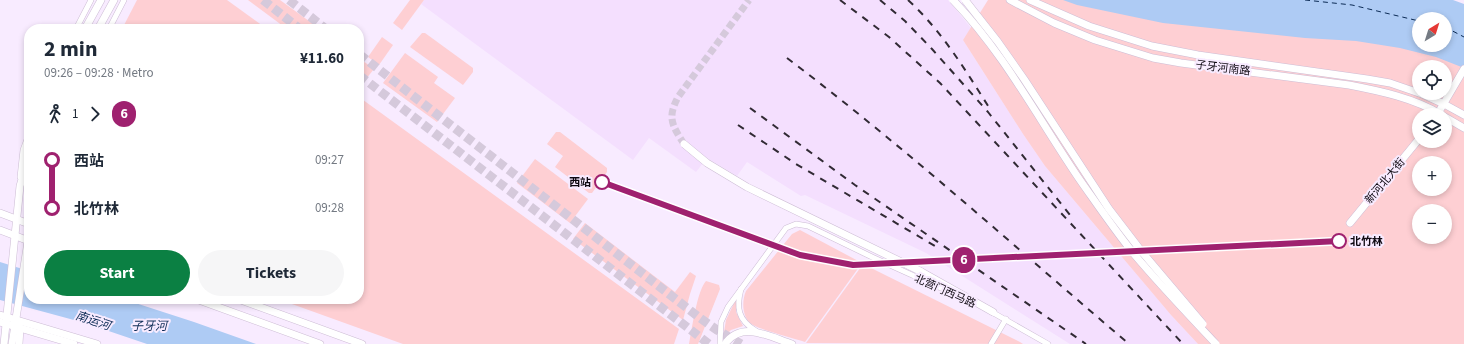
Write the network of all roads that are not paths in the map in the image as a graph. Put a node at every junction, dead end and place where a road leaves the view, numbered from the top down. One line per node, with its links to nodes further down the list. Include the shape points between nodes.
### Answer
1 (91, 0): 9 (street)
2 (101, 0): 10 (street)
3 (114, 0): 11 (street)
4 (124, 0): 12 (street)
5 (953, 0): 56 (street, bridge, via 988,41 1120,236)
6 (965, 0): 56 (street, bridge, via 1024,79 1108,209 1207,329)
7 (1010, 0): 18 (street, 子牙河南路, via 1054,23 1095,40 1153,58 1349,85)
8 (1030, 0): 14 (street, 子牙河南路, via 1089,26 1152,46 1198,55 1367,78)
9 (79, 24)
10 (88, 24)
11 (101, 24)
12 (112, 24)
13 (1463, 70): 17 (street)
14 (1412, 91)
15 (1433, 100): 18 (street, via 1434,105)
16 (1435, 100): 17 (street, 子牙河南路)
17 (1444, 104): 19 (street); 20 (street, 子牙河南路)
18 (1427, 107)
19 (1443, 108)
20 (1464, 115)
21 (1452, 121): 22 (street, 子牙河南路)
22 (1464, 128)
23 (684, 144): 39 (street, bridge, via 707,163 747,187 920,271)
24 (24, 147): 27 (street)
25 (1412, 148): 31 (street, 新河北大街)
26 (24, 173): 27 (street)
27 (20, 186): 29 (street)
28 (0, 213): 29 (street)
29 (16, 219): 30 (street); 33 (street)
30 (24, 222)
31 (1350, 223)
32 (0, 230): 33 (street)
33 (15, 235): 34 (street); 41 (street)
34 (24, 238)
35 (24, 271): 42 (street)
36 (742, 286): 39 (street, 北营门西马路, via 786,228 796,224 808,226); 43 (street, via 738,301 739,310 746,323); 51 (street, via 724,313)
37 (210, 304): 49 (street)
38 (252, 304): 50 (street)
39 (993, 312): 40 (street, 北营门西马路)
40 (1006, 319): 54 (street); 55 (street, 北营门西马路)
41 (3, 320): 42 (street); 44 (street)
42 (17, 322): 45 (street); 46 (street); 47 (street); 48 (street)
43 (758, 333): 52 (street, via 740,332); 53 (street)
44 (4, 344)
45 (12, 344)
46 (19, 344)
47 (74, 344)
48 (98, 344)
49 (320, 344)
50 (362, 344)
51 (720, 344)
52 (725, 344)
53 (792, 344)
54 (991, 344)
55 (1048, 344)
56 (1216, 344)

